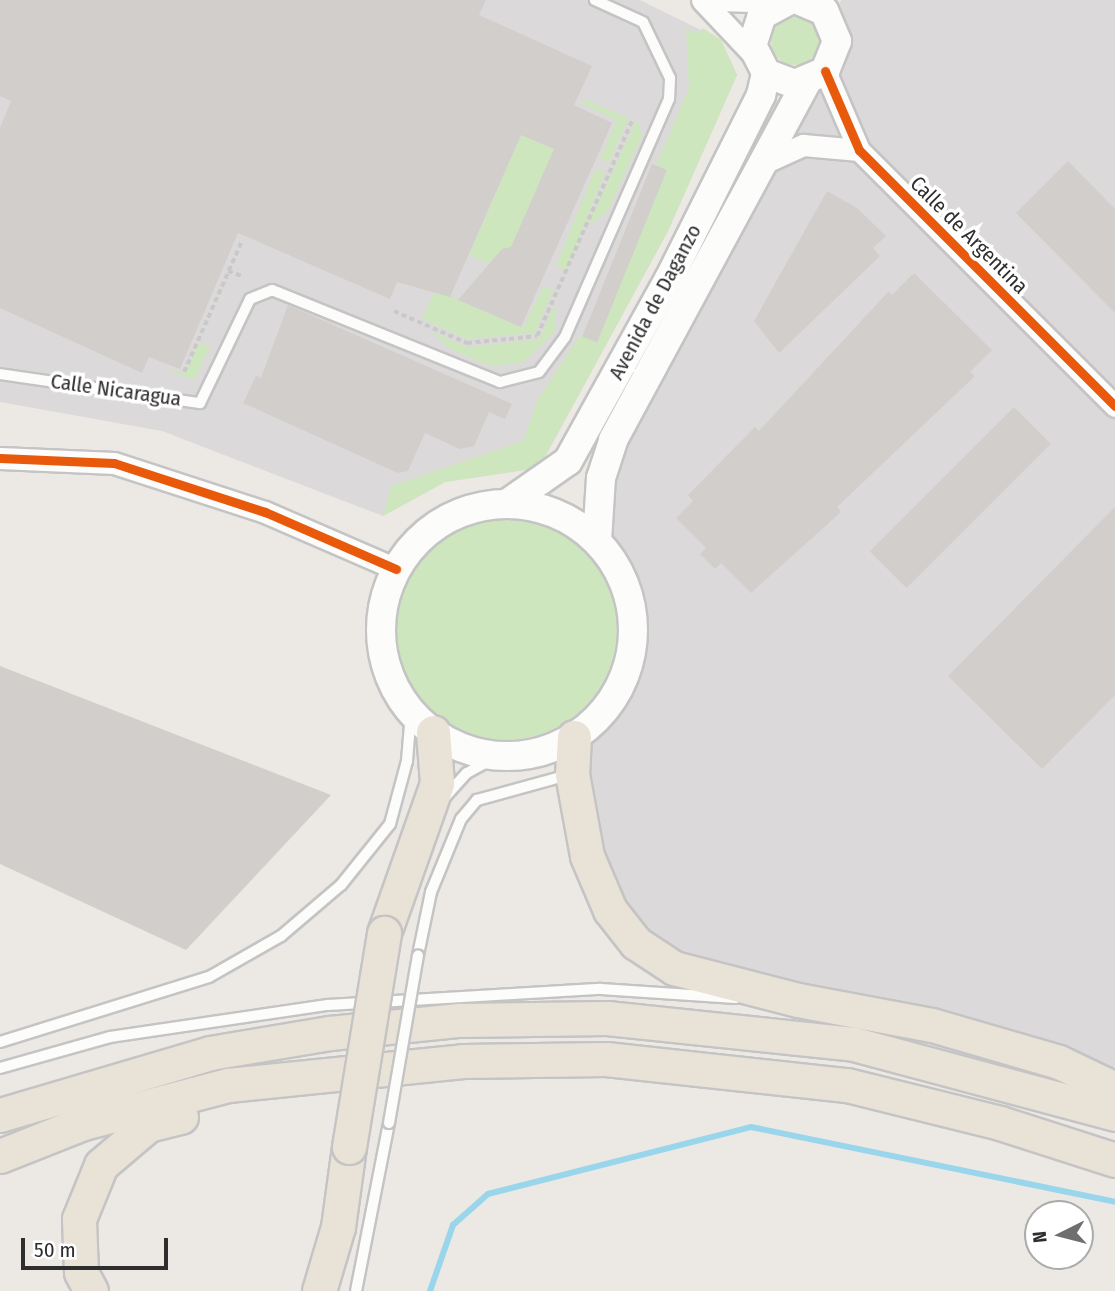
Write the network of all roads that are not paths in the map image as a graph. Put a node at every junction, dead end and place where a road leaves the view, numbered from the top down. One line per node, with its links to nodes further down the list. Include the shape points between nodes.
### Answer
1 (595, 0): 10 (lane, Calle Nicaragua, via 643,22 670,78 669,99 565,337 540,372 500,382 272,290 250,299 200,403)
2 (702, 0): 6 (street)
3 (720, 0): 4 (street)
4 (795, 0): 5 (main road); 6 (main road, via 756,25)
5 (836, 10): 7 (main road, via 837,41)
6 (760, 64): 7 (main road, via 784,83); 13 (main road, Avenida de Daganzo, via 761,95 669,279 568,461)
7 (816, 77): 8 (street, Calle de Argentina); 9 (main road, Avenida de Daganzo)
8 (859, 150): 9 (street, via 803,145); 11 (street, Calle de Argentina)
9 (766, 162): 14 (main road, Avenida de Daganzo, via 613,440 601,478)
10 (0, 374)
11 (1115, 406)
12 (0, 458): 15 (street, via 114,464 265,512)
13 (508, 503): 14 (main road, via 541,508); 15 (main road, via 443,520)
14 (597, 541): 17 (main road, via 619,571 631,607 632,645 615,691)
15 (396, 569): 16 (main road, via 383,605 381,643 391,680)
16 (422, 722): 18 (main road); 20 (highway, via 437,783); 22 (lane, via 390,824 341,885 282,936 209,977)
17 (573, 737): 18 (main road, via 537,752); 19 (highway)
18 (498, 756): 20 (lane, via 447,793)
19 (572, 774): 21 (highway, via 587,856 610,910 636,943 674,968); 34 (lane, bridge, via 477,800 461,819 430,892)
20 (389, 935): 33 (highway, bridge, via 359,1135)
21 (798, 1000): 23 (lane, via 601,989 457,993 110,1037); 25 (highway, via 932,1025 1059,1062)
22 (0, 1042)
23 (0, 1068)
24 (329, 1076): 28 (highway, via 228,1085 83,1123); 29 (highway, via 476,1061 606,1059 725,1069 847,1085 1000,1123); 32 (highway, via 148,1125 100,1165 79,1219 81,1272)
25 (1115, 1089)
26 (1115, 1114): 27 (highway, via 854,1044 607,1018 460,1020 330,1033 209,1053)
27 (0, 1115)
28 (0, 1156)
29 (1115, 1160)
30 (354, 1225): 31 (lane)
31 (351, 1237)
32 (91, 1291)
33 (319, 1291)
34 (356, 1291)

